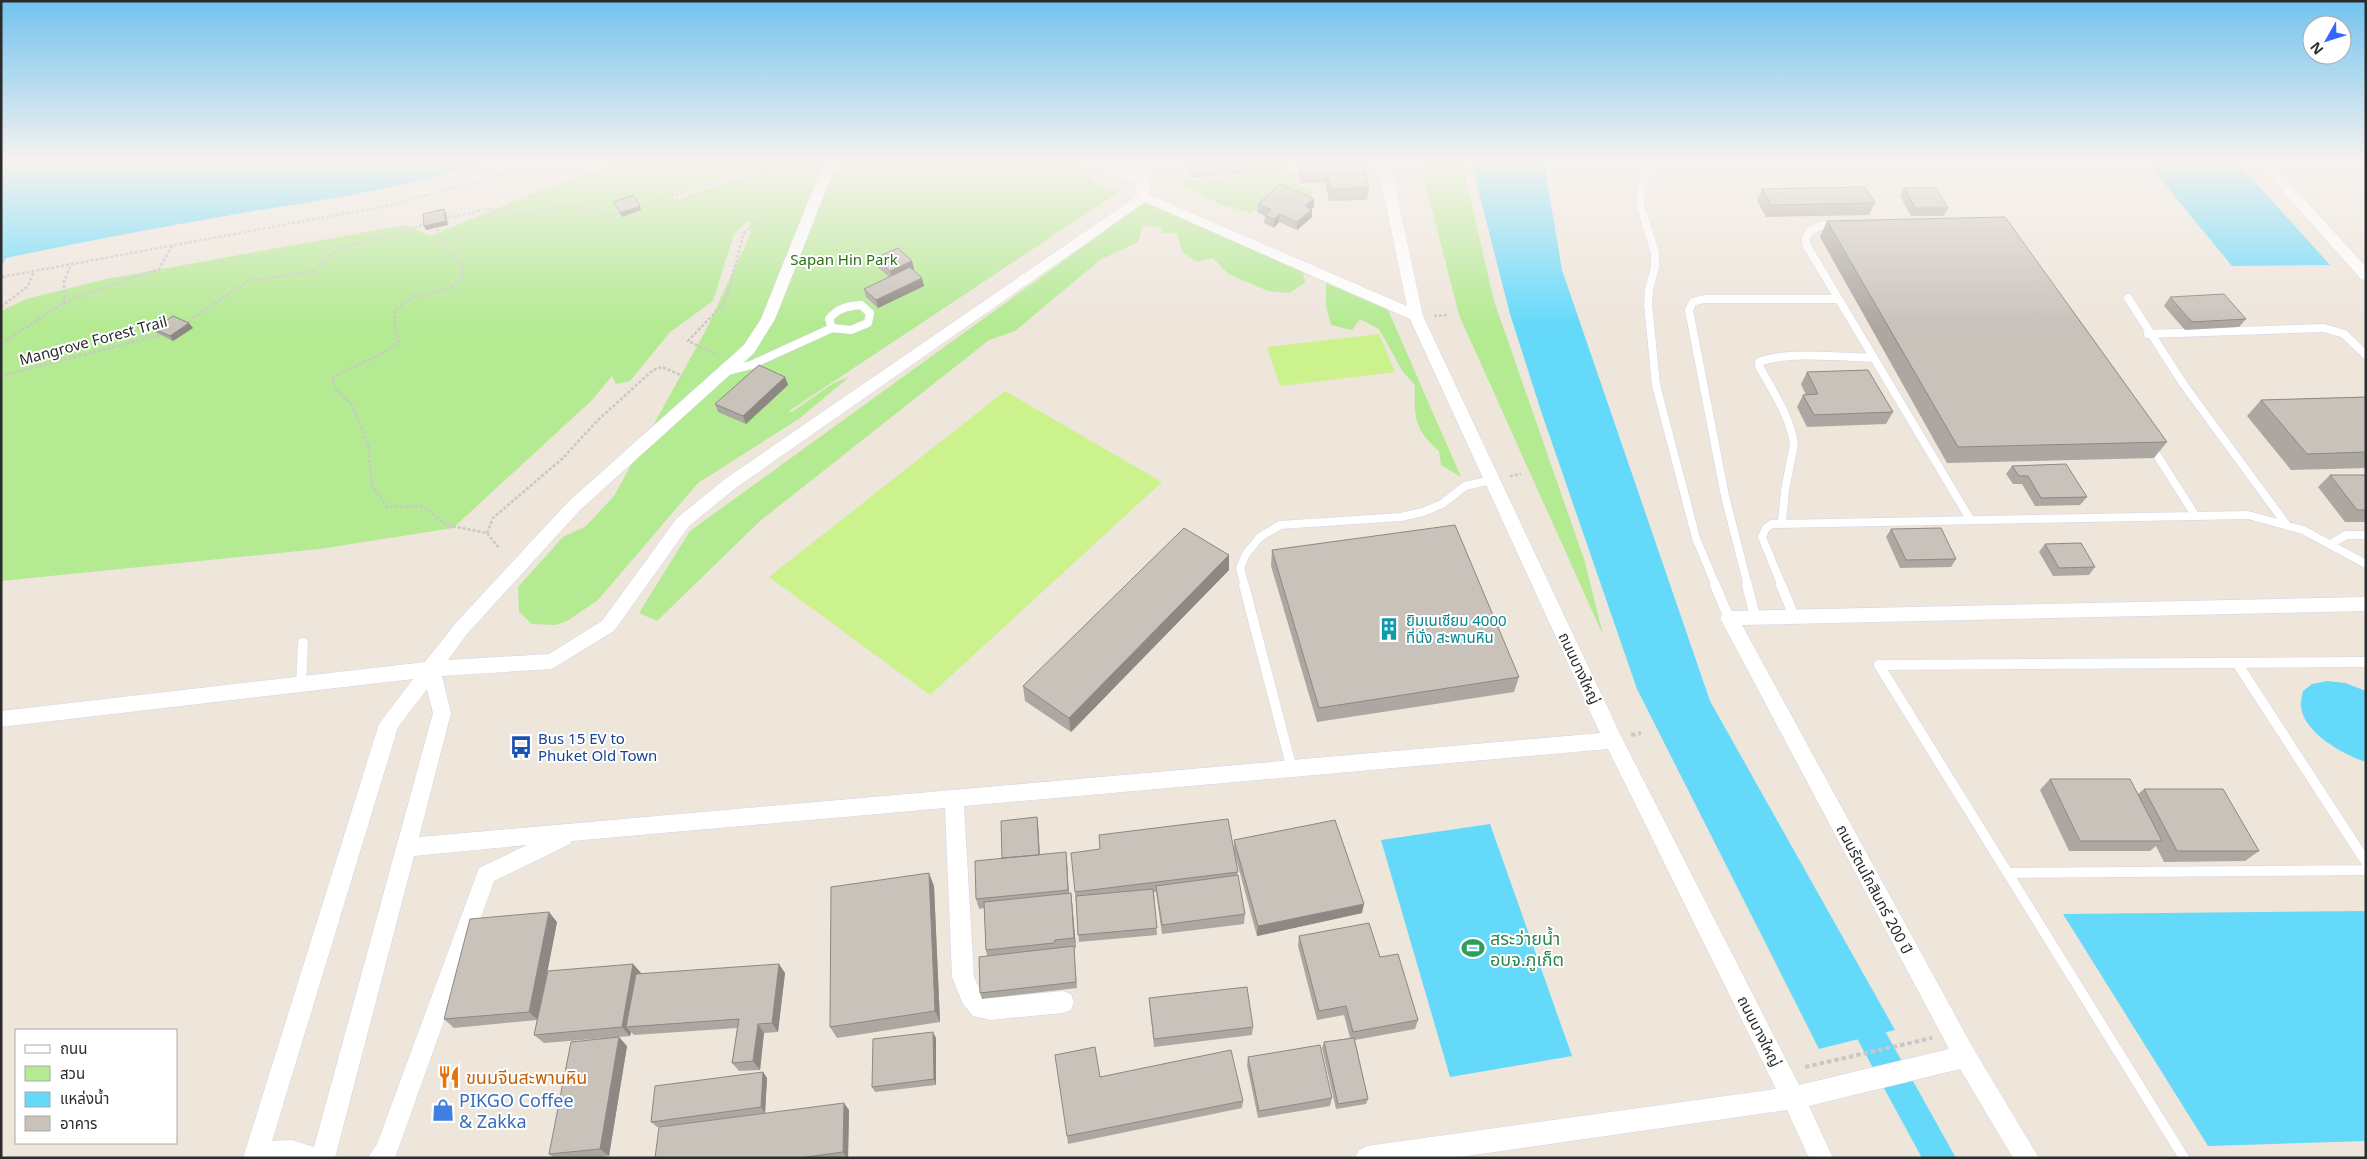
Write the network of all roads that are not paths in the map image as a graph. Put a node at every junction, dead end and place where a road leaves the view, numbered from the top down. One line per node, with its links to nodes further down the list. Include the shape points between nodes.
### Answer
1 (809, 216): 16 (street, via 768,320 749,349)
2 (1107, 216): 33 (street, via 731,483 690,516 608,626 552,661)
3 (1200, 216): 11 (street)
4 (1395, 216): 11 (street, ถนนบางใหญ่)
5 (1643, 216): 29 (lane, via 1654,253 1655,267 1648,304 1656,385 1696,538)
6 (2312, 216): 8 (street)
7 (1846, 223): 10 (lane, via 1818,227 1808,232 1805,240)
8 (2366, 276)
9 (2128, 298): 13 (lane)
10 (1838, 299): 15 (lane); 27 (lane, via 1704,299 1694,302 1689,310 1726,496)
11 (1416, 316): 18 (street, ถนนบางใหญ่)
12 (832, 328): 12 (lane, via 858,330 868,324 870,313 861,305 843,306 829,319); 16 (lane, via 751,365)
13 (2148, 334): 14 (lane, via 2324,328 2344,334); 22 (lane)
14 (2366, 355)
15 (1874, 358): 20 (lane); 21 (lane, via 1770,357 1759,362 1793,437)
16 (724, 371): 33 (street, via 574,506 461,629)
17 (2147, 439): 19 (lane)
18 (1492, 480): 36 (street, ถนนบางใหญ่); 37 (lane, via 1465,486 1442,504 1402,518 1280,524 1267,531 1243,555 1240,568)
19 (2195, 515): 20 (lane); 22 (lane, via 2248,515)
20 (1970, 519): 21 (lane)
21 (1782, 522): 28 (lane, via 1766,528 1762,537)
22 (2286, 524): 24 (lane)
23 (2366, 535): 24 (lane, via 2346,535)
24 (2331, 544): 25 (lane)
25 (2366, 564)
26 (2366, 604): 28 (street)
27 (1755, 616): 28 (street); 29 (street)
28 (1794, 616)
29 (1729, 618): 45 (street, ถนนรัตนโกสินทร์ 200 ปี)
30 (303, 643): 34 (lane)
31 (2366, 662): 32 (lane)
32 (2237, 663): 41 (lane); 43 (lane, via 1879,665)
33 (430, 669): 34 (street); 40 (street, via 442,713); 47 (street, via 389,724)
34 (301, 684): 35 (street)
35 (1, 719)
36 (1614, 740): 37 (street); 46 (street, ถนนบางใหญ่)
37 (1292, 769): 38 (street)
38 (954, 799): 39 (street); 44 (street, via 963,977 971,996 981,1008 991,1009)
39 (575, 832): 40 (street); 50 (street, via 486,875 386,1152)
40 (406, 847): 49 (street)
41 (2366, 862)
42 (2366, 870): 43 (lane)
43 (2007, 874): 54 (lane)
44 (1063, 1002)
45 (1965, 1056): 46 (street); 53 (street, ถนนรัตนโกสินทร์ 200 ปี)
46 (1793, 1098): 51 (street); 52 (street, ถนนบางใหญ่)
47 (256, 1158): 48 (street, via 280,1151 300,1152)
48 (312, 1158)
49 (323, 1158)
50 (380, 1158)
51 (1367, 1158)
52 (1821, 1158)
53 (2027, 1158)
54 (2184, 1158)

